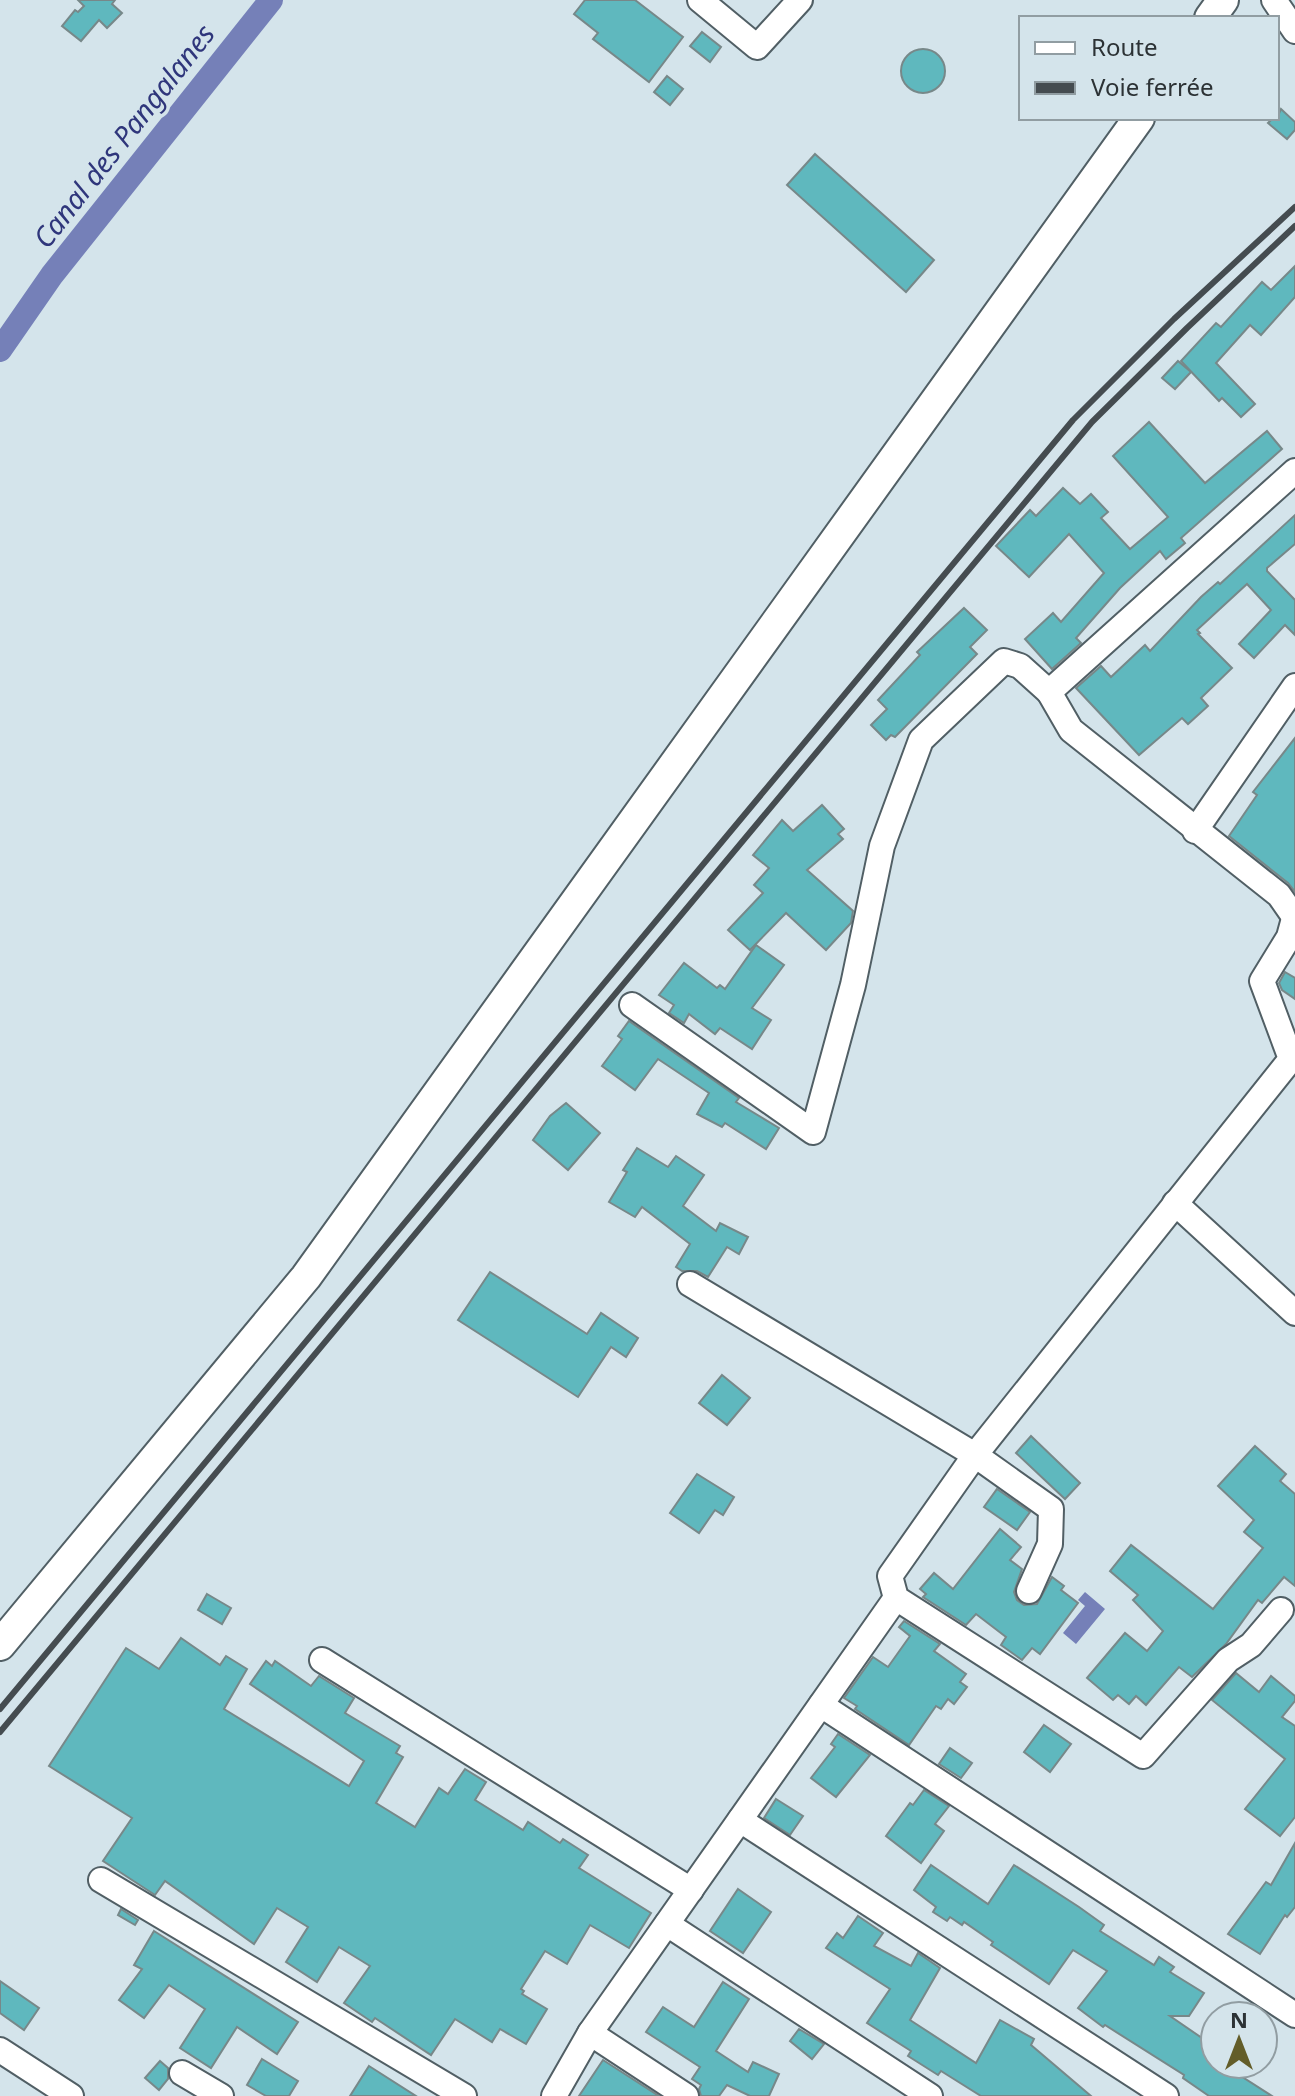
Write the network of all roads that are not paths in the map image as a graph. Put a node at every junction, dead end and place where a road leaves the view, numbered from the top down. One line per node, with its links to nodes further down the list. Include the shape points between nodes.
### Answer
1 (700, 0): 2 (street, via 757,47)
2 (800, 0)
3 (1274, 0): 4 (street)
4 (1295, 31)
5 (1138, 120): 19 (main road, via 306,1277)
6 (1295, 471): 8 (street)
7 (1295, 686): 9 (street)
8 (1049, 692): 9 (street, via 1071,730); 11 (street, via 1020,666 1004,661 921,740 882,846 853,985 813,1132)
9 (1195, 831): 10 (street, via 1279,895)
10 (1295, 916): 12 (street, via 1289,937 1262,981 1291,1059)
11 (632, 1005)
12 (1175, 1203): 14 (street); 15 (street)
13 (690, 1284): 15 (street)
14 (1295, 1313)
15 (975, 1455): 16 (street, via 1051,1509 1050,1544); 17 (street, via 890,1576)
16 (1029, 1591)
17 (896, 1598): 18 (street, via 1143,1756 1228,1660 1251,1645); 21 (street)
18 (1281, 1610)
19 (0, 1645)
20 (322, 1660): 24 (street)
21 (821, 1705): 22 (street); 26 (street)
22 (740, 1820): 24 (street); 36 (street)
23 (101, 1880): 32 (street)
24 (691, 1890): 25 (street)
25 (667, 1924): 27 (street); 35 (street)
26 (1295, 2015)
27 (590, 2033): 33 (street); 34 (street)
28 (0, 2050): 30 (street)
29 (182, 2073): 31 (street)
30 (71, 2096)
31 (221, 2096)
32 (464, 2096)
33 (554, 2096)
34 (686, 2096)
35 (930, 2096)
36 (1166, 2096)

